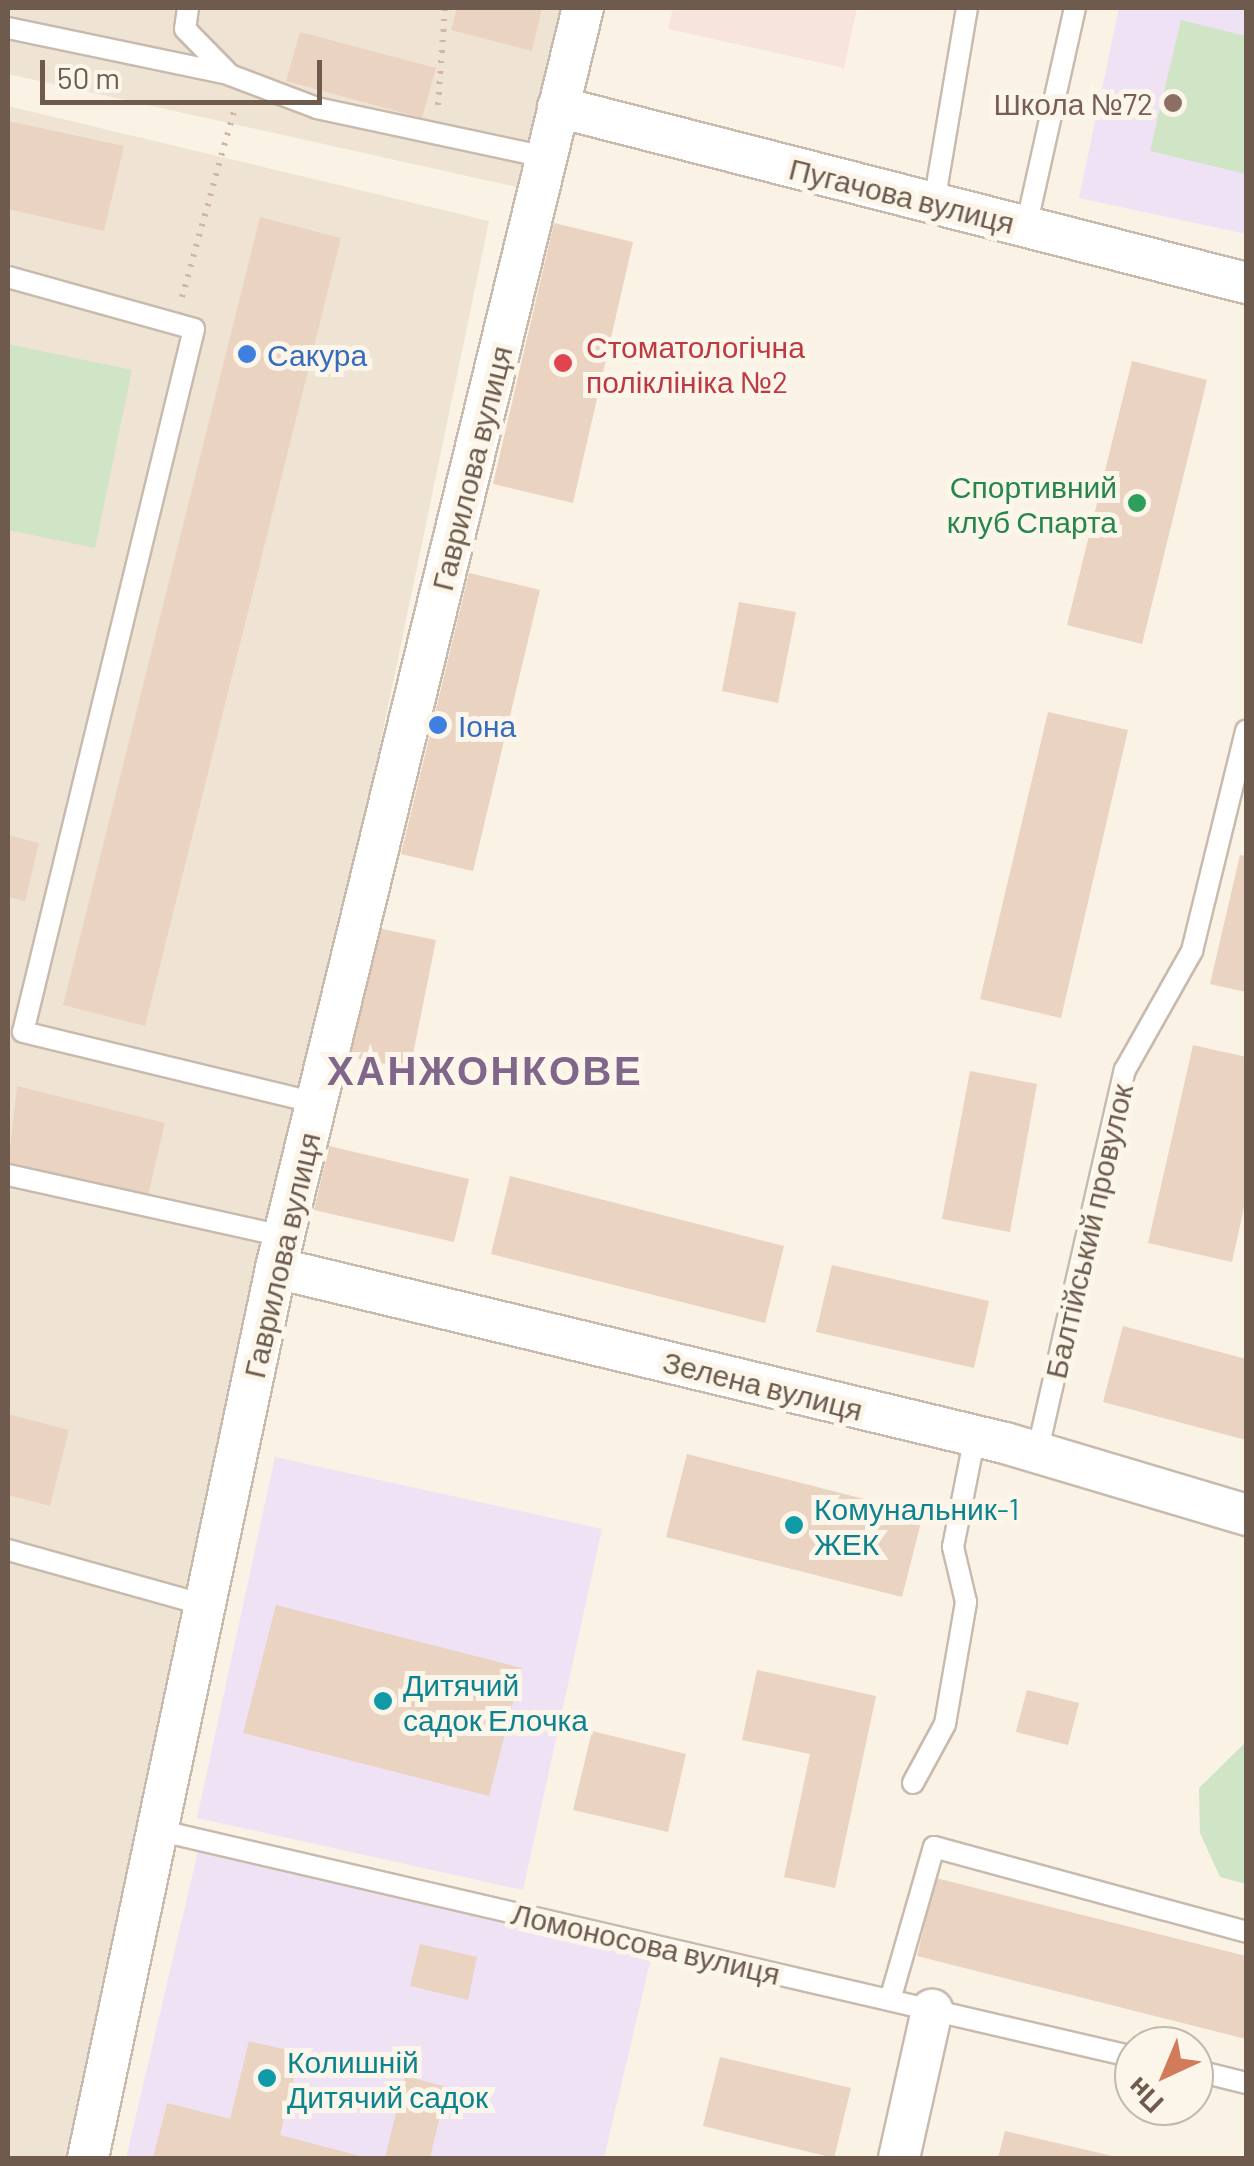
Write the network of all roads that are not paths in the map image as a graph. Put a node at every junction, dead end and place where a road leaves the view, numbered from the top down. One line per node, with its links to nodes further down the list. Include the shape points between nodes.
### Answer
1 (188, 8): 6 (lane, via 185,29)
2 (583, 8): 7 (street, Гаврилова вулиця)
3 (966, 8): 9 (lane)
4 (1078, 8): 10 (lane)
5 (8, 28): 6 (lane)
6 (236, 77): 8 (lane, via 317,108)
7 (558, 107): 8 (street, Гаврилова вулиця); 9 (street, Пугачова вулиця)
8 (546, 157): 14 (street, Гаврилова вулиця)
9 (934, 203): 10 (street, Пугачова вулиця)
10 (1026, 227): 12 (street, Пугачова вулиця)
11 (8, 277): 14 (lane, via 194,329 23,1032)
12 (1246, 283)
13 (1246, 732): 18 (lane, Балтійський провулок, via 1192,952 1125,1070)
14 (316, 1103): 16 (street, Гаврилова вулиця)
15 (8, 1175): 16 (lane)
16 (280, 1252): 17 (street, Зелена вулиця); 21 (street, Гаврилова вулиця)
17 (975, 1436): 18 (street, Зелена вулиця); 22 (lane, via 952,1547 966,1602 944,1724)
18 (1037, 1453): 19 (street, Зелена вулиця)
19 (1246, 1516)
20 (8, 1550): 21 (lane)
21 (205, 1605): 23 (street, Гаврилова вулиця)
22 (913, 1783)
23 (157, 1830): 25 (lane, Ломоносова вулиця); 30 (street, Гаврилова вулиця)
24 (1246, 1932): 25 (lane, via 934,1848)
25 (890, 2000): 26 (lane, Ломоносова вулиця)
26 (932, 2010): 27 (lane, Ломоносова вулиця); 31 (street)
27 (1114, 2051)
28 (1214, 2075): 29 (lane)
29 (1246, 2083)
30 (88, 2158)
31 (899, 2158)

